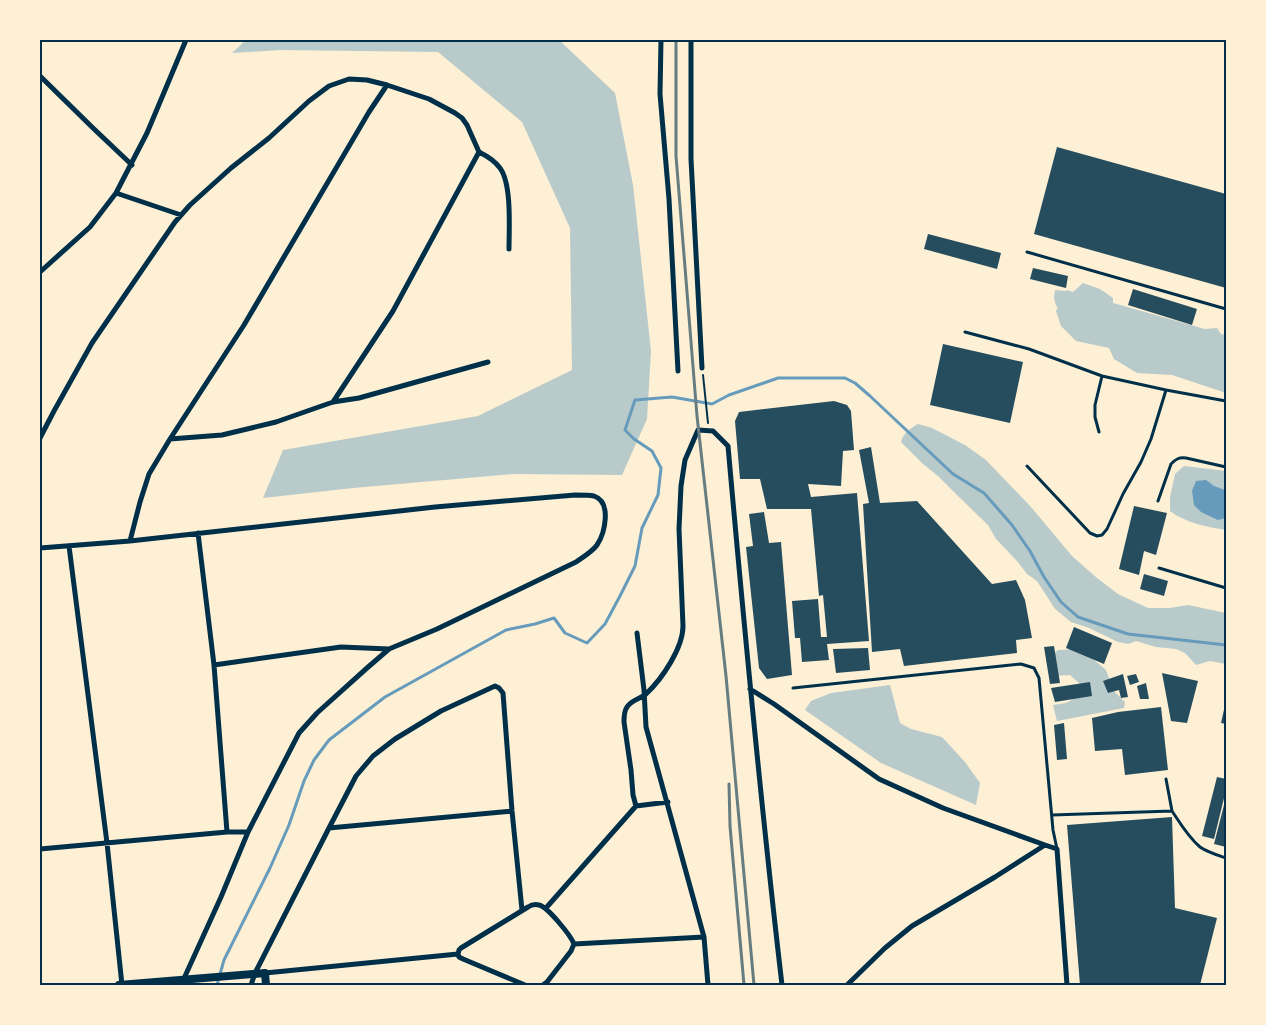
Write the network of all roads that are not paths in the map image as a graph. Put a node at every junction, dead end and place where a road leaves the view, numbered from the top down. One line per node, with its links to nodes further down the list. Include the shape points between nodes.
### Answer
1 (186, 40): 7 (street)
2 (660, 40): 17 (street, via 660,94)
3 (691, 40): 16 (street, via 691,159)
4 (40, 76): 7 (street)
5 (388, 84): 6 (street, via 429,99 462,118); 9 (street, via 356,78 322,91); 24 (street, via 244,325)
6 (479, 152): 10 (street, via 496,163 504,176 508,191); 21 (street, via 393,311)
7 (132, 165): 8 (street)
8 (116, 194): 9 (street); 12 (street, via 90,227)
9 (181, 215): 23 (street, via 92,343)
10 (509, 249)
11 (1027, 252): 13 (lane)
12 (40, 271)
13 (1226, 309)
14 (964, 332): 18 (lane, via 1029,349)
15 (488, 362): 21 (street)
16 (702, 368)
17 (678, 371)
18 (1102, 376): 19 (lane); 22 (lane, via 1095,405)
19 (1166, 390): 20 (lane); 25 (lane, via 1141,462 1102,535 1090,533)
20 (1226, 401)
21 (333, 402): 24 (street, via 276,422 222,435)
22 (1099, 432)
23 (40, 438)
24 (170, 439): 29 (street, via 149,474)
25 (1027, 466)
26 (1226, 466): 27 (lane, via 1180,457 1171,464)
27 (1158, 501)
28 (198, 533): 29 (street); 35 (street, via 575,495 594,496 600,500 606,519 603,532 587,555 437,630); 36 (street)
29 (130, 541): 30 (street)
30 (69, 546): 31 (street); 49 (street)
31 (40, 548)
32 (1160, 568): 33 (lane)
33 (1226, 588)
34 (637, 633): 39 (street)
35 (390, 649): 36 (street, via 341,647); 48 (street, via 299,733)
36 (214, 665): 47 (street)
37 (793, 688): 45 (lane, via 1021,664 1034,668 1039,678)
38 (750, 689): 39 (street, via 728,446 713,432 698,430 685,460 681,486 683,633 671,661); 50 (street, via 879,779 943,808); 68 (street)
39 (644, 695): 41 (street, via 646,727); 42 (street, via 628,705 624,714)
40 (1166, 779): 44 (lane)
41 (668, 802): 42 (street); 56 (street)
42 (636, 806): 54 (street)
43 (512, 811): 46 (street); 46 (street, via 503,693 495,686 441,711 373,756 356,776); 55 (street)
44 (1172, 811): 45 (lane); 53 (lane, via 1200,847)
45 (1052, 815): 51 (lane)
46 (329, 828): 60 (street)
47 (227, 832): 48 (street); 49 (street)
48 (248, 832): 61 (street)
49 (107, 843): 52 (street); 62 (street)
50 (1045, 845): 51 (street); 69 (street, via 912,926)
51 (1057, 848): 70 (street)
52 (40, 849)
53 (1226, 858)
54 (546, 908): 55 (street, via 534,904); 57 (street)
55 (522, 910): 58 (street, via 461,948)
56 (704, 936): 57 (street); 67 (street)
57 (574, 944): 66 (street)
58 (458, 954): 59 (street); 65 (street, via 463,960)
59 (265, 972): 60 (street); 64 (street)
60 (255, 973): 61 (street); 63 (street)
61 (183, 982): 62 (street)
62 (121, 985)
63 (251, 985)
64 (266, 985)
65 (525, 985)
66 (544, 985)
67 (708, 985)
68 (782, 985)
69 (847, 985)
70 (1067, 985)

